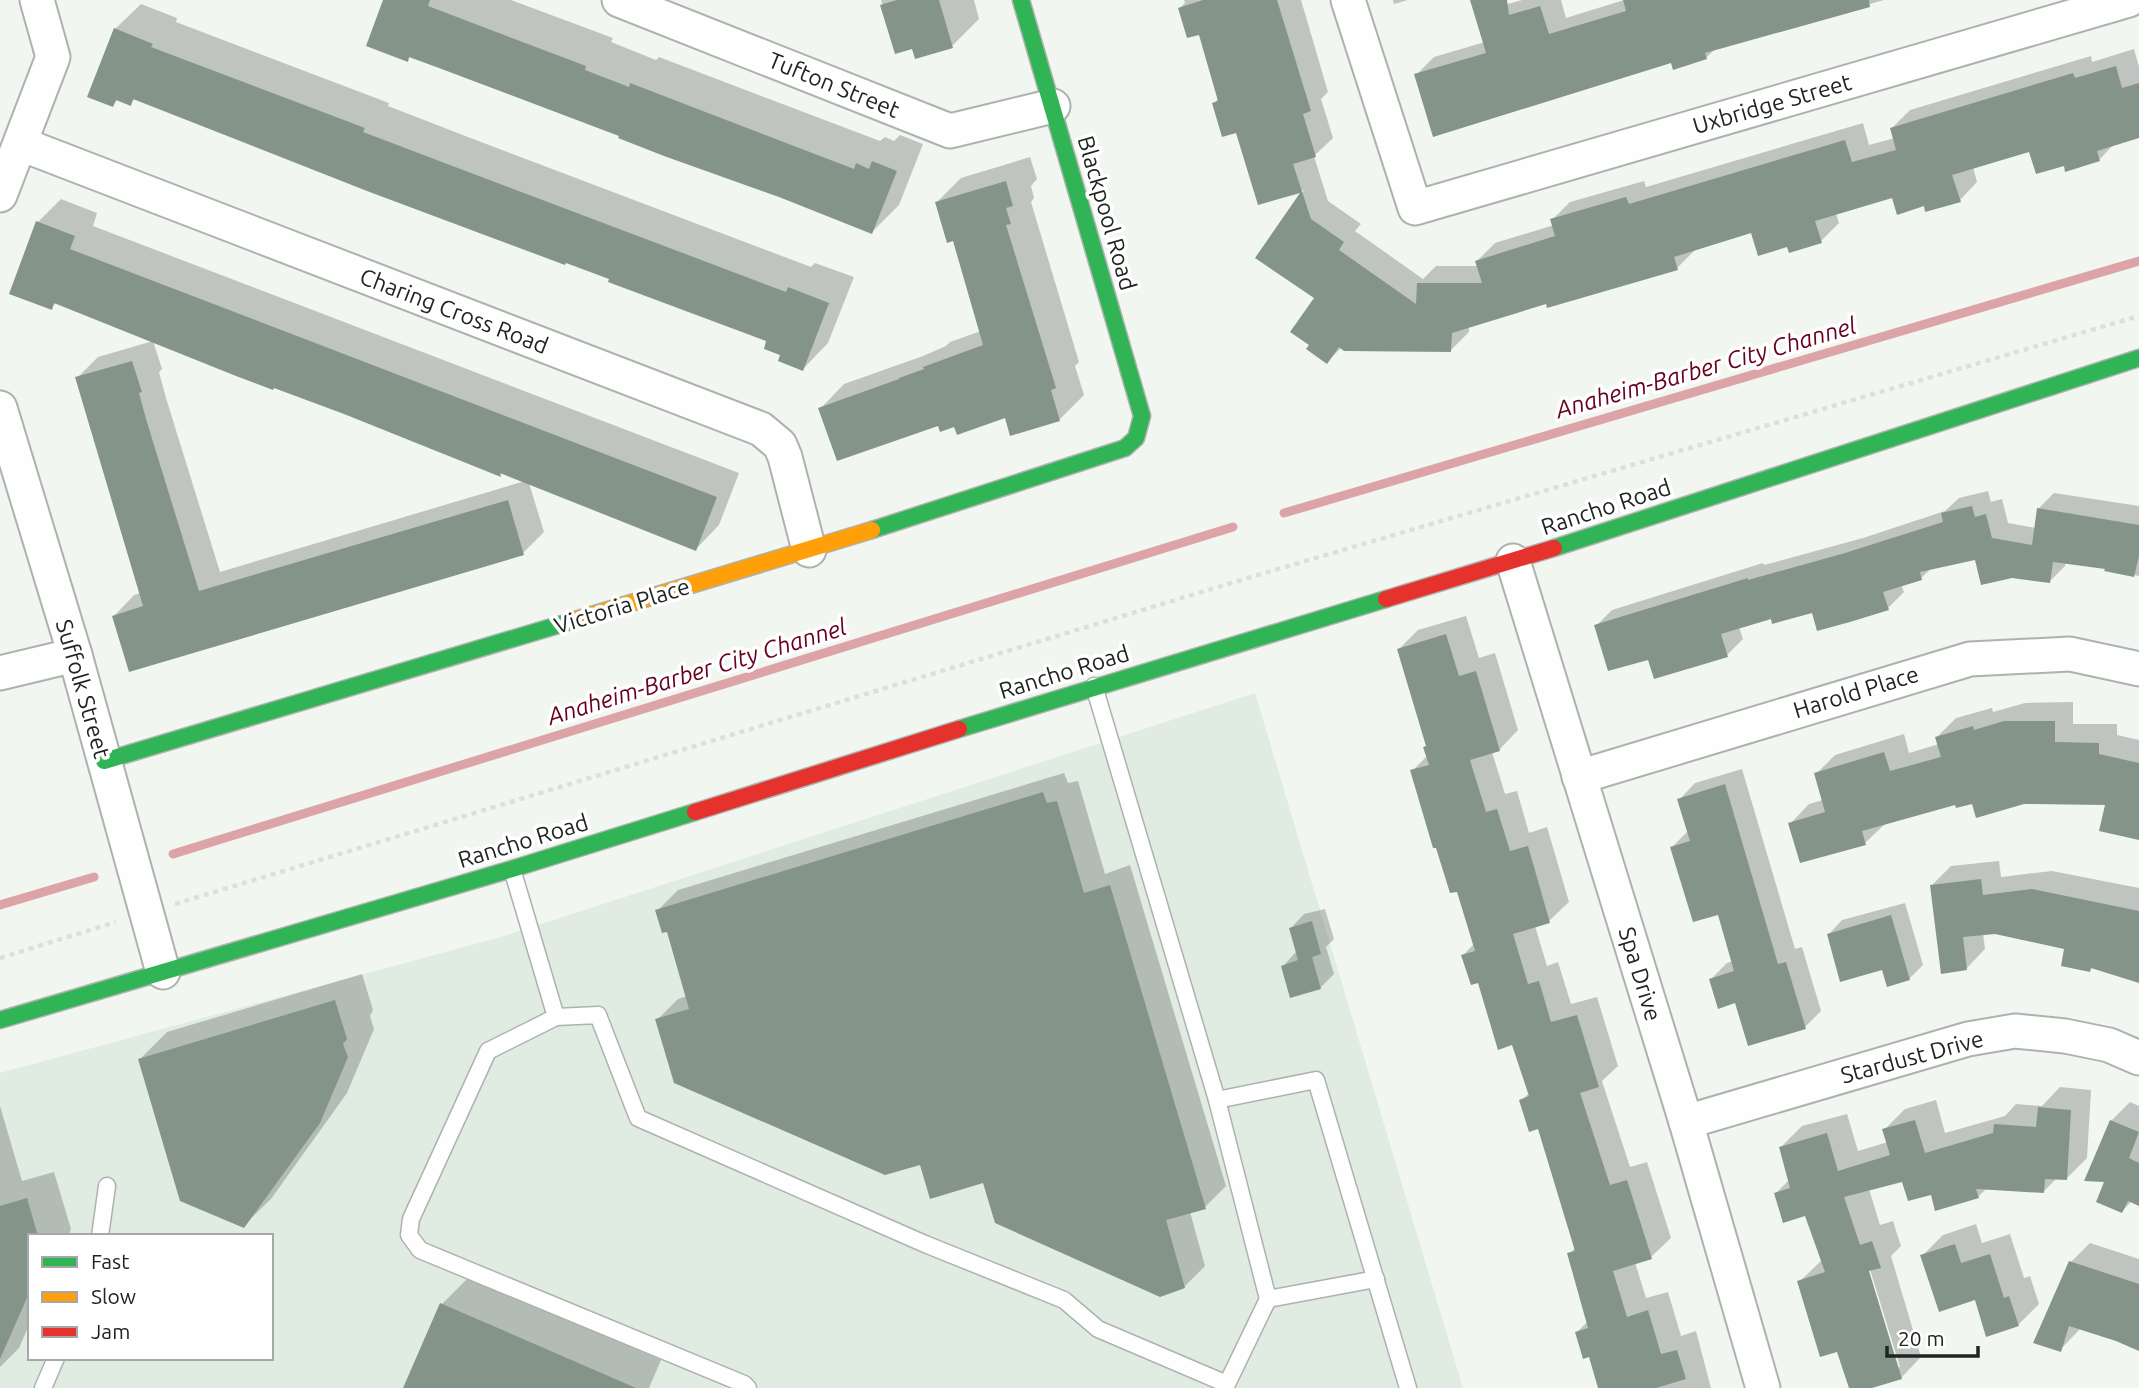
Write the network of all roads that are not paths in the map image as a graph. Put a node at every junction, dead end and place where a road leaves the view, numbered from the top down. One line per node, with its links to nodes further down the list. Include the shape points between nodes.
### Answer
1 (37, 0): 7 (street, via 53,57)
2 (618, 0): 6 (street, Tufton Street, via 950,131)
3 (1021, 0): 6 (street, Blackpool Road)
4 (1348, 0): 5 (street, Uxbridge Street, via 1415,208)
5 (2129, 0)
6 (1053, 106): 11 (street, Blackpool Road, via 1142,416)
7 (21, 144): 8 (street); 12 (street, Charing Cross Road, via 761,429 780,445 785,457)
8 (0, 195)
9 (2139, 358): 13 (street, Rancho Road)
10 (0, 408): 14 (street, Suffolk Street)
11 (1136, 438): 12 (street, Victoria Place, via 1125,448)
12 (809, 550): 18 (street, Victoria Place)
13 (1513, 561): 17 (street, Rancho Road); 19 (street, Spa Drive)
14 (75, 655): 16 (street); 18 (street, Suffolk Street)
15 (2139, 669): 19 (street, Harold Place, via 2070,654 1970,659)
16 (0, 673)
17 (1094, 686): 20 (street, Rancho Road); 25 (lane)
18 (104, 761): 21 (street, Suffolk Street)
19 (1579, 777): 26 (street, Spa Drive)
20 (512, 869): 21 (street, Rancho Road); 22 (lane)
21 (163, 972): 23 (street, Rancho Road)
22 (556, 1017): 30 (lane, via 598,1015 638,1118 1064,1300 1098,1329 1227,1384); 33 (lane, via 488,1051 411,1219 409,1235 420,1250)
23 (0, 1020)
24 (2139, 1058): 26 (street, Stardust Drive, via 2109,1045 2014,1031 1968,1039)
25 (1217, 1100): 29 (lane, via 1316,1080); 30 (lane)
26 (1686, 1122): 35 (street, Spa Drive)
27 (107, 1186): 28 (lane)
28 (100, 1234)
29 (1376, 1279): 30 (lane); 34 (lane)
30 (1268, 1299)
31 (55, 1360): 32 (lane)
32 (43, 1388)
33 (748, 1388)
34 (1408, 1388)
35 (1763, 1388)

